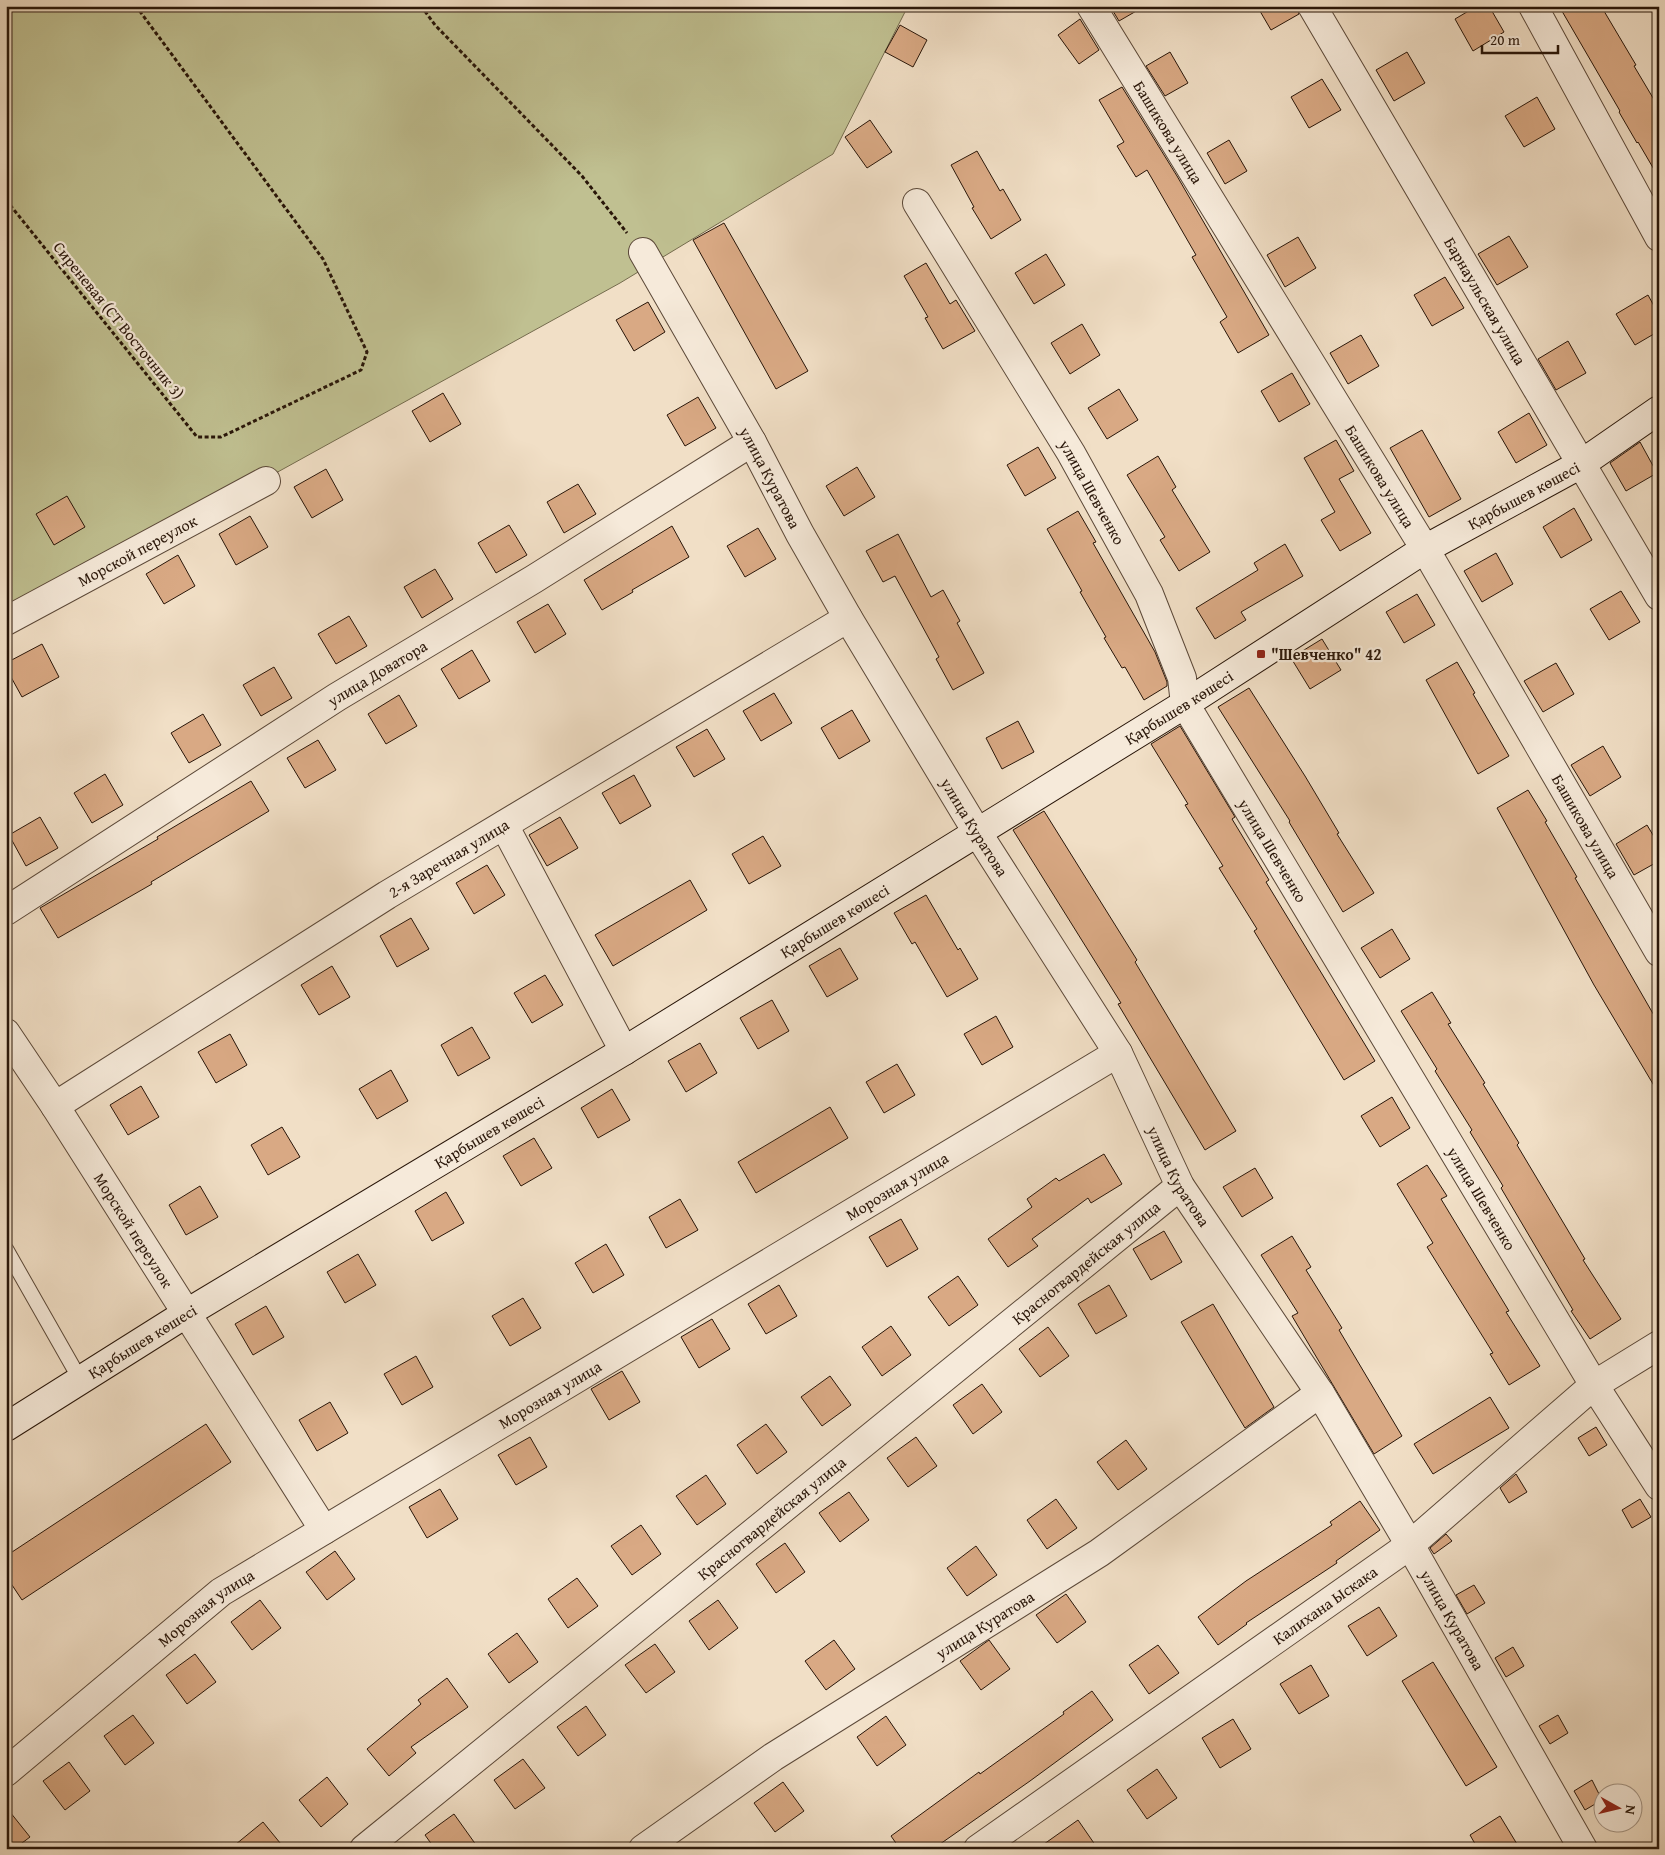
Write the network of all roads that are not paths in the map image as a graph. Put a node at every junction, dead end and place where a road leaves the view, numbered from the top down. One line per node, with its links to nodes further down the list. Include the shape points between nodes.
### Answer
1 (1091, 6): 11 (street, Башикова улица)
2 (1312, 6): 9 (street, Барнаульская улица)
3 (1532, 6): 5 (street)
4 (917, 203): 15 (street, улица Шевченко, via 1071,453 1149,594 1182,678)
5 (1659, 237)
6 (643, 252): 8 (street, улица Куратова)
7 (1659, 410): 9 (street, Қарбышев көшесі)
8 (752, 442): 13 (street, улица Куратова); 18 (street, улица Доватора, via 534,579 337,697)
9 (1580, 464): 11 (street, Қарбышев көшесі); 12 (street, Барнаульская улица)
10 (266, 480): 14 (street, Морской переулок)
11 (1425, 549): 15 (street, Қарбышев көшесі); 19 (street, Башикова улица)
12 (1659, 596)
13 (848, 618): 16 (street, 2-я Заречная улица); 17 (street, улица Куратова)
14 (6, 620)
15 (1185, 704): 17 (street, Қарбышев көшесі); 29 (street, улица Шевченко)
16 (504, 825): 21 (street); 23 (street, 2-я Заречная улица, via 387,895)
17 (977, 832): 21 (street, Қарбышев көшесі); 22 (street, улица Куратова)
18 (6, 911)
19 (1659, 952)
20 (6, 1033): 23 (street, Морской переулок)
21 (624, 1051): 26 (street, Қарбышев көшесі)
22 (1118, 1053): 24 (street, улица Куратова); 33 (street, Морозная улица)
23 (55, 1106): 26 (street, Морской переулок)
24 (1180, 1186): 30 (street, улица Куратова); 36 (street, Красногвардейская улица)
25 (6, 1248): 28 (lane)
26 (187, 1313): 28 (street, Қарбышев көшесі); 33 (street, Морской переулок)
27 (1659, 1345): 29 (street, Калихана Ыскака)
28 (81, 1381): 31 (street, Қарбышев көшесі)
29 (1594, 1385): 32 (street, улица Шевченко); 34 (street, Калихана Ыскака)
30 (1320, 1393): 34 (street, улица Куратова); 37 (street, улица Куратова, via 1099,1553 773,1758)
31 (6, 1426)
32 (1659, 1486)
33 (324, 1530): 35 (street, Морозная улица, via 221,1592)
34 (1410, 1545): 38 (street, Калихана Ыскака); 39 (street, улица Куратова)
35 (6, 1772)
36 (364, 1849)
37 (643, 1849)
38 (978, 1849)
39 (1584, 1849)

